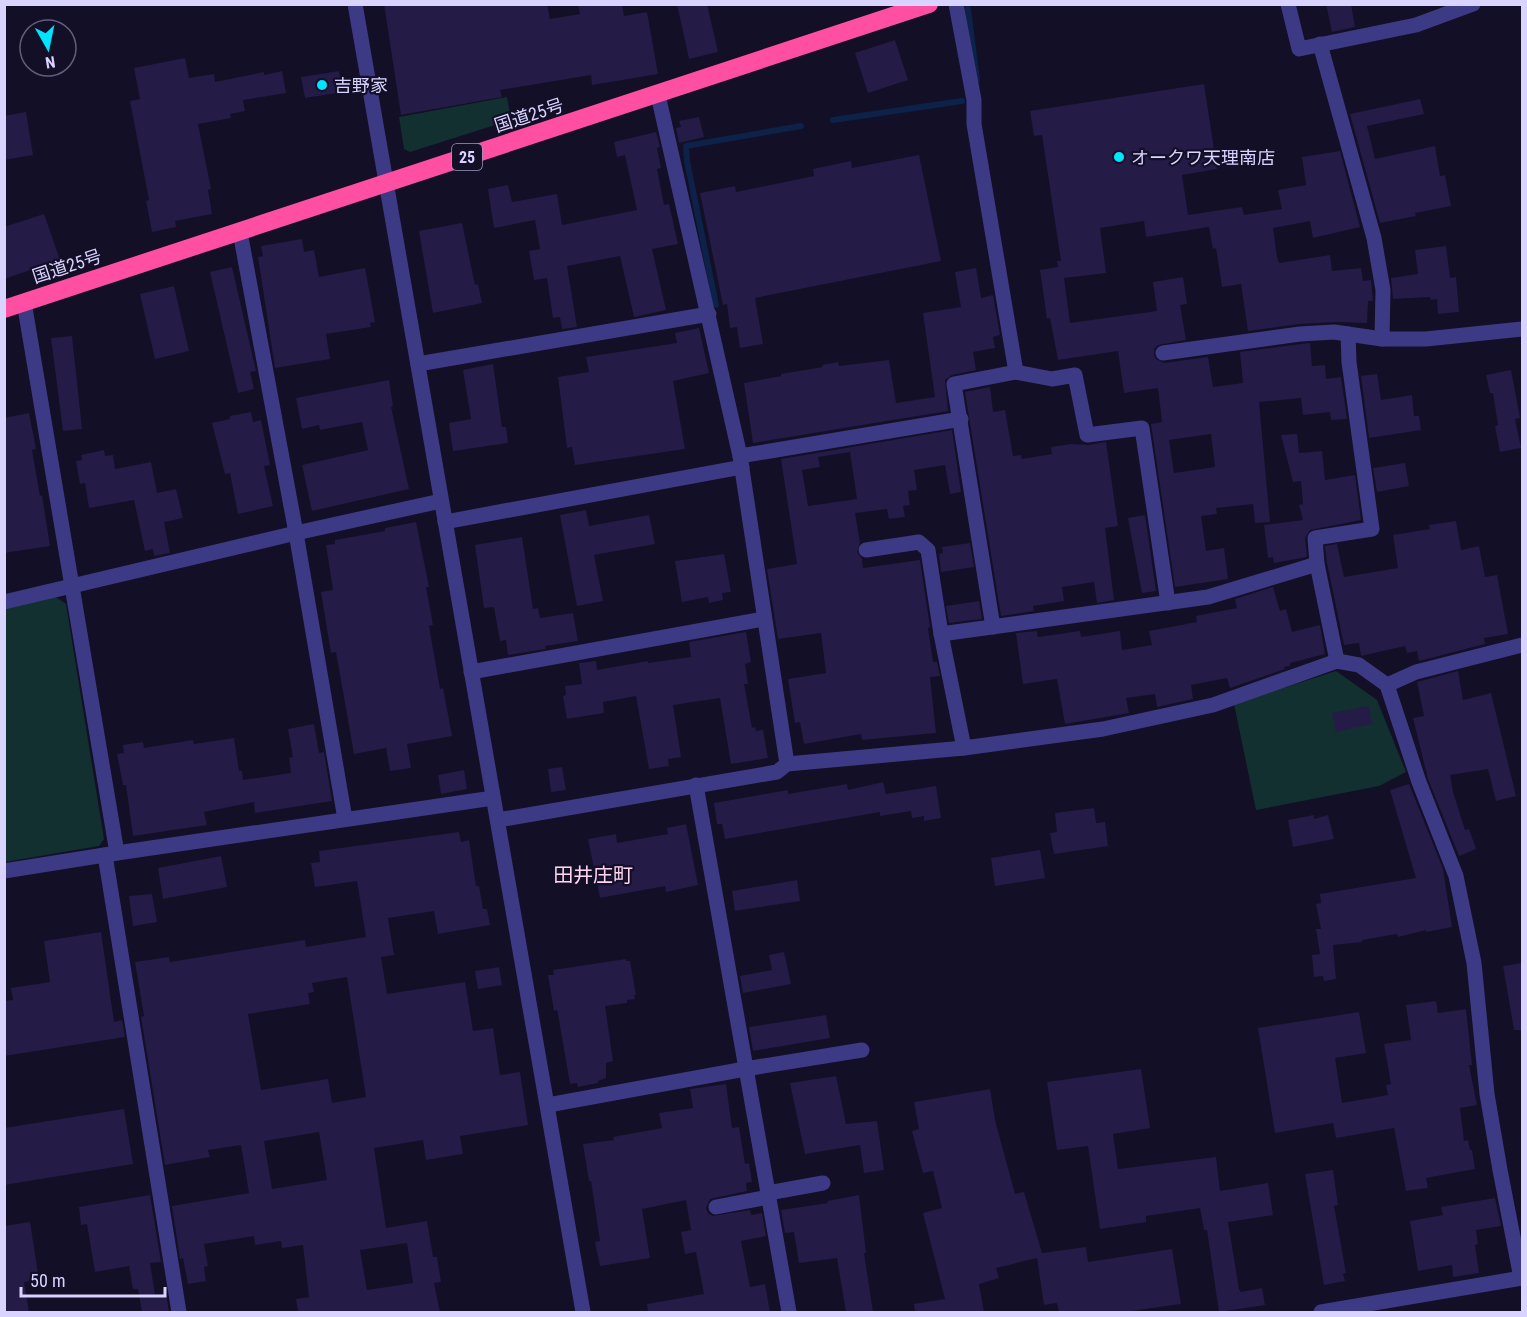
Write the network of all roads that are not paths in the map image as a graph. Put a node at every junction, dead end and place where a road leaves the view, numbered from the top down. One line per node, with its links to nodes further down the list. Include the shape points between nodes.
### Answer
1 (355, 4): 8 (street)
2 (929, 4): 7 (highway, 国道25号 / 25)
3 (956, 4): 18 (street)
4 (1288, 4): 6 (street, via 1299,49)
5 (1473, 4): 6 (street, via 1416,24)
6 (1320, 44): 15 (street, via 1376,247 1383,290)
7 (658, 95): 8 (highway, 国道25号 / 25); 12 (street)
8 (386, 183): 9 (highway, 国道25号 / 25); 17 (street)
9 (240, 232): 10 (highway, 国道25号 / 25); 23 (street)
10 (24, 302): 11 (highway, 国道25号 / 25); 26 (street)
11 (4, 309)
12 (709, 314): 17 (street); 20 (street)
13 (1522, 329): 15 (street, via 1426,339)
14 (1348, 334): 15 (street); 16 (street, via 1300,334); 25 (street, via 1372,529 1316,538)
15 (1382, 339)
16 (1162, 353)
17 (418, 364): 21 (street)
18 (1016, 372): 19 (street, via 954,384); 28 (street, via 1052,379 1075,375 1087,435 1142,428)
19 (961, 419): 20 (street); 30 (street)
20 (741, 462): 22 (street); 29 (street)
21 (441, 501): 22 (street); 23 (street)
22 (445, 522): 34 (street)
23 (296, 532): 26 (street); 40 (street)
24 (866, 550): 31 (street, via 919,542 928,550)
25 (1317, 564): 28 (street, via 1208,597); 33 (street)
26 (72, 585): 27 (street); 42 (street)
27 (4, 602)
28 (1168, 603): 30 (street)
29 (764, 619): 34 (street); 37 (street)
30 (993, 627): 31 (street)
31 (941, 634): 36 (street)
32 (1522, 645): 35 (street, via 1416,672)
33 (1337, 661): 35 (street, via 1359,665); 36 (street, via 1213,705 1103,729)
34 (471, 672): 39 (street)
35 (1387, 685): 50 (street, via 1456,876 1474,963 1494,1138)
36 (964, 748): 37 (street)
37 (787, 764): 38 (street, via 777,772)
38 (696, 785): 41 (street); 45 (street)
39 (493, 798): 40 (street); 41 (street)
40 (345, 819): 42 (street)
41 (498, 819): 46 (street)
42 (111, 854): 43 (street); 51 (street)
43 (4, 871)
44 (862, 1050): 45 (street)
45 (745, 1069): 46 (street); 48 (street)
46 (548, 1105): 52 (street)
47 (823, 1183): 48 (street)
48 (768, 1195): 49 (street); 53 (street)
49 (716, 1207)
50 (1522, 1278): 54 (street)
51 (179, 1312)
52 (583, 1312)
53 (789, 1312)
54 (1321, 1312)

